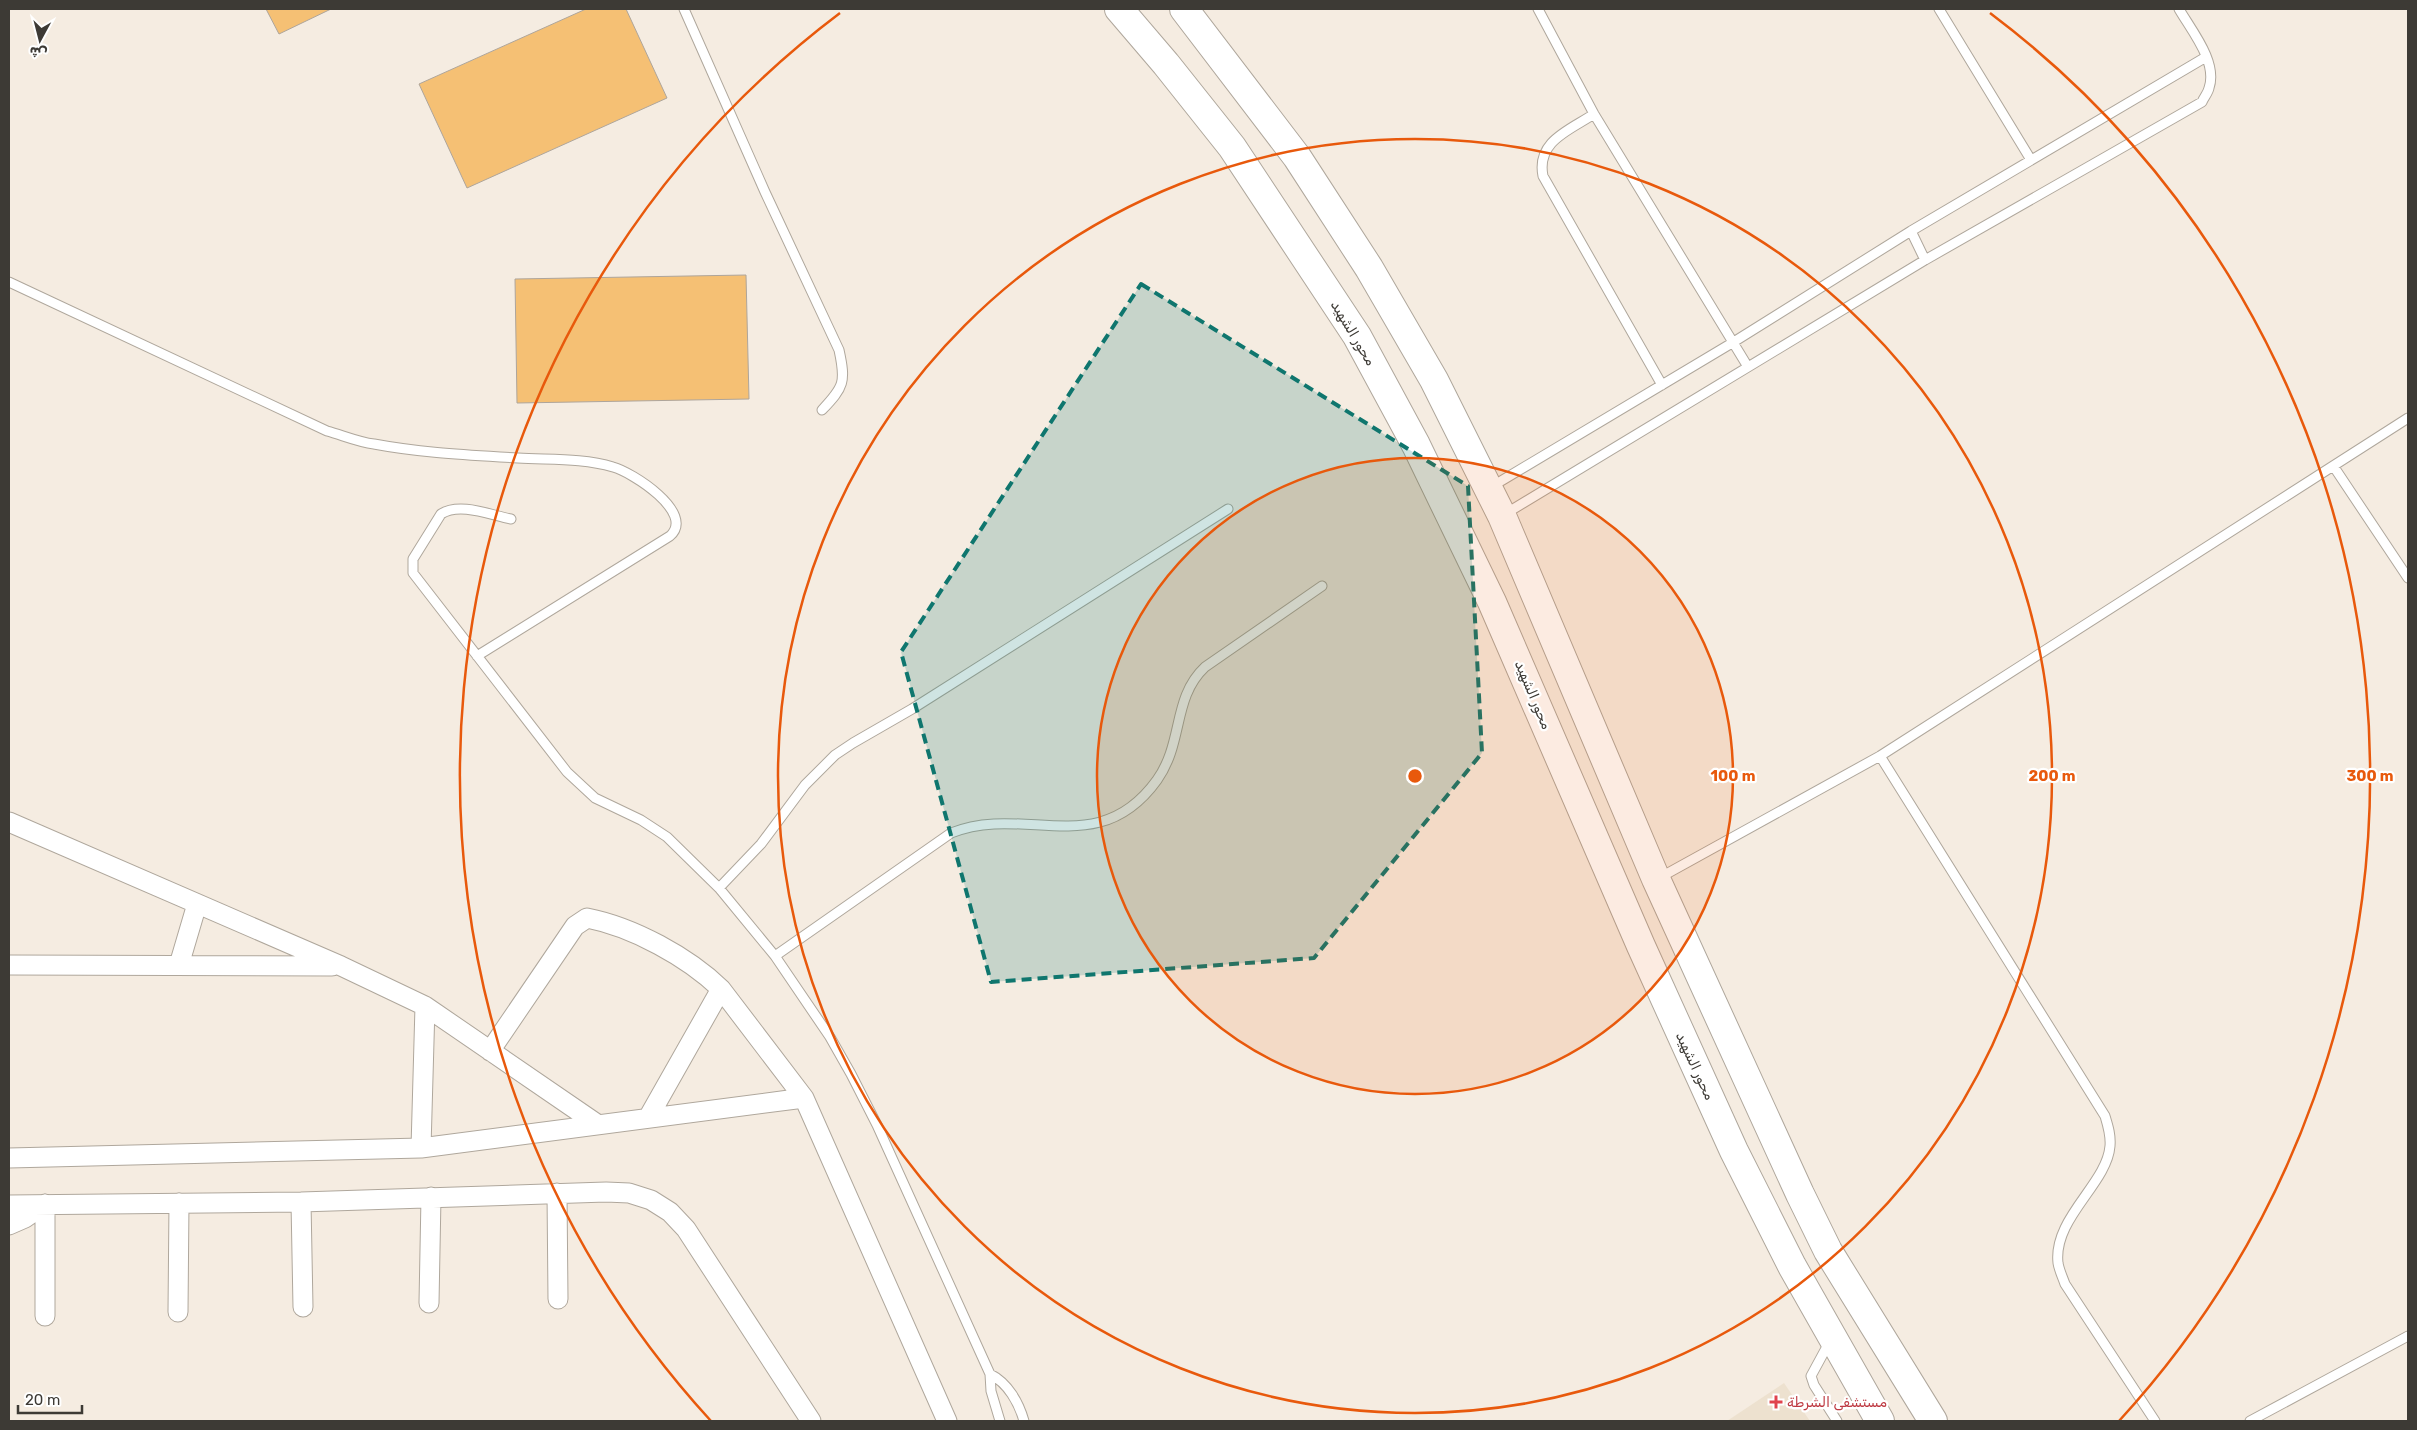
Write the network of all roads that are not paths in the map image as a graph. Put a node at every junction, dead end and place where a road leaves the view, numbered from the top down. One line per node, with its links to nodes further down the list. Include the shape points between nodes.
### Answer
1 (684, 9): 16 (lane, via 839,350 844,372 838,393)
2 (1119, 9): 56 (main road, محور الشهيد, via 1232,147 1357,336 1412,437 1492,602 1734,1151)
3 (1184, 9): 19 (main road, via 1297,157 1364,260 1434,380)
4 (1538, 9): 8 (lane)
5 (1940, 9): 9 (lane)
6 (2179, 9): 7 (lane)
7 (2206, 57): 9 (lane); 11 (lane, via 2211,74 2202,102)
8 (1594, 114): 13 (lane); 15 (lane, via 1554,140 1543,152 1543,176)
9 (2031, 160): 10 (lane)
10 (1911, 231): 11 (lane); 13 (lane)
11 (1925, 260): 14 (lane)
12 (9, 282): 25 (lane, via 327,431 372,444 417,451 613,467 637,477 671,509 676,520 670,536)
13 (1732, 343): 14 (lane); 15 (lane)
14 (1748, 367): 21 (lane)
15 (1662, 385): 19 (lane)
16 (822, 410)
17 (2408, 418): 18 (lane)
18 (2334, 467): 23 (lane); 26 (lane)
19 (1489, 488): 21 (main road)
20 (1228, 509): 29 (lane, via 835,755 805,785 761,844)
21 (1502, 516): 28 (main road)
22 (511, 519): 25 (lane, via 460,509 449,510 441,514 412,559 411,566 417,579)
23 (2408, 578)
24 (1322, 586): 31 (lane, via 1196,676 1185,695 1175,744 1167,761 1147,793 1125,812 1097,824 1080,827 993,823 951,833)
25 (477, 656): 29 (lane, via 580,786 667,837)
26 (1880, 756): 28 (lane); 65 (lane, via 2105,1116 2110,1147 2105,1164 2066,1226 2059,1244 2058,1263 2065,1284)
27 (9, 822): 30 (street)
28 (1656, 879): 64 (main road, via 1828,1251)
29 (719, 888): 31 (lane)
30 (198, 904): 33 (street); 34 (street)
31 (775, 956): 57 (lane, via 851,1074)
32 (9, 965): 33 (street)
33 (179, 965): 34 (street)
34 (341, 966): 36 (street)
35 (721, 989): 37 (street, via 690,962 605,922 587,918 575,926); 38 (street); 39 (street)
36 (425, 1006): 37 (street); 41 (street)
37 (490, 1051): 40 (street)
38 (804, 1098): 39 (street); 59 (street)
39 (648, 1118): 40 (street)
40 (597, 1124): 41 (street)
41 (421, 1148): 42 (street)
42 (9, 1158)
43 (557, 1193): 44 (street); 50 (street); 58 (street, via 629,1193 651,1200 670,1212 686,1228)
44 (431, 1197): 46 (street); 51 (street)
45 (179, 1202): 46 (street); 47 (street); 53 (street)
46 (301, 1202): 52 (street)
47 (44, 1204): 48 (street); 49 (street); 54 (street)
48 (9, 1205)
49 (9, 1225)
50 (558, 1299)
51 (429, 1303)
52 (303, 1307)
53 (178, 1312)
54 (45, 1316)
55 (2408, 1336): 66 (lane)
56 (1832, 1337): 62 (lane, via 1812,1376); 63 (main road, محور الشهيد)
57 (990, 1374): 60 (lane, via 991,1391); 61 (lane, via 1005,1385 1018,1404)
58 (811, 1421)
59 (947, 1421)
60 (1000, 1421)
61 (1024, 1421)
62 (1836, 1421)
63 (1880, 1421)
64 (1933, 1421)
65 (2155, 1421)
66 (2250, 1421)

